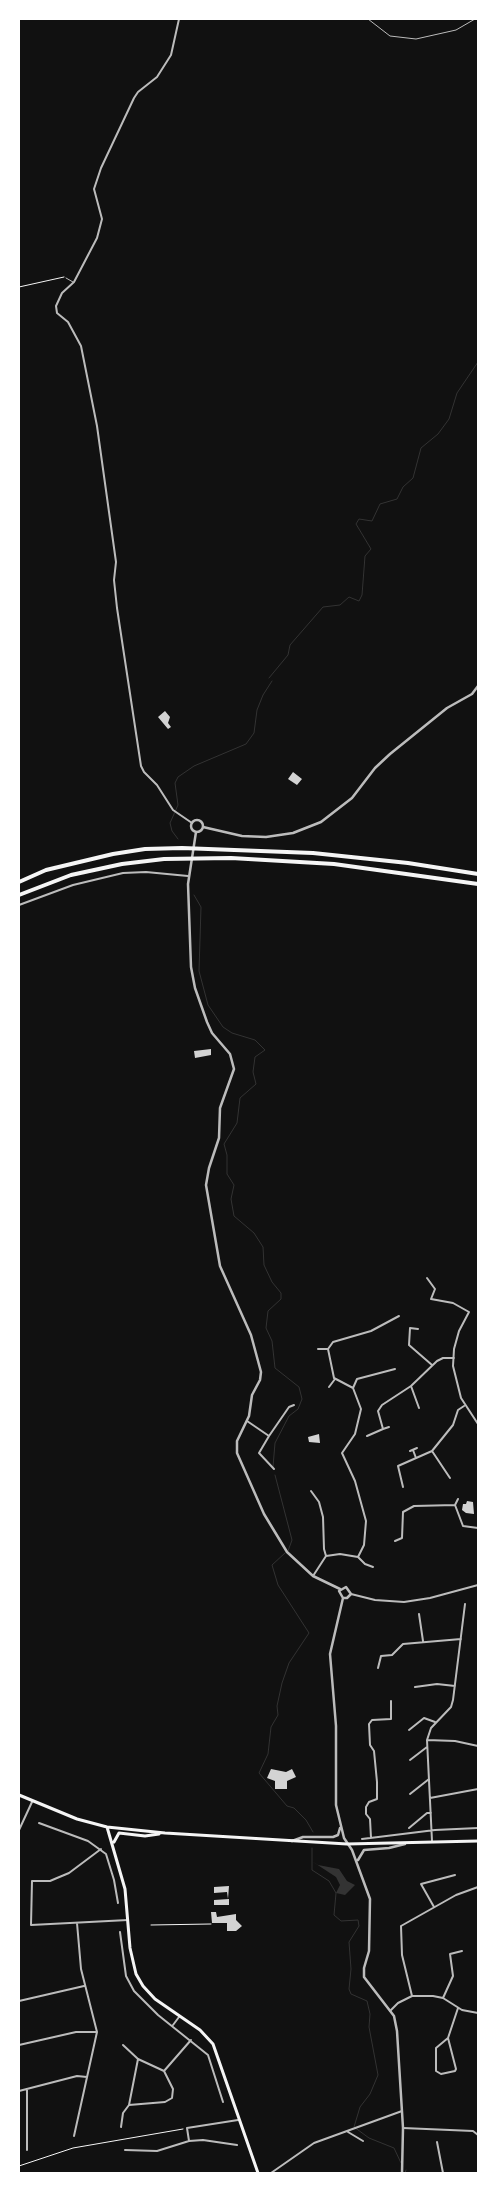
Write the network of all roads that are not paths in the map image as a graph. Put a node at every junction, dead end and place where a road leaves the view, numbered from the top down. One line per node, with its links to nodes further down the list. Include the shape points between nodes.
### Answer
1 (179, 19): 5 (street, via 171,55 157,78 134,98 101,168 94,193 101,213 100,228)
2 (368, 19): 3 (lane, via 390,36 416,40 456,30)
3 (475, 19)
4 (66, 278): 5 (lane)
5 (74, 282): 7 (street, via 56,306 81,346 97,426 116,562 117,608 139,754 144,772 173,810)
6 (478, 686): 8 (street, via 472,694 447,708 390,754 352,798 321,822 293,833 266,837 242,836)
7 (192, 823): 8 (street, via 199,820); 9 (street)
8 (203, 827): 9 (street)
9 (196, 832): 11 (street)
10 (478, 874): 12 (highway, via 350,856 182,848 113,854 46,870)
11 (188, 876): 15 (street, via 123,873 73,885); 31 (street, via 188,924 195,988 209,1028 230,1054 234,1069 220,1108 219,1138 206,1186 220,1266 242,1313 260,1366 260,1380 252,1396)
12 (19, 882)
13 (478, 884): 14 (highway, via 334,864 239,858 180,859 100,868 71,875)
14 (19, 895)
15 (19, 905)
16 (427, 1278): 21 (street, via 436,1289 431,1300 453,1303 469,1312 459,1331)
17 (399, 1316): 19 (street, via 371,1331 332,1342)
18 (418, 1329): 22 (street, via 410,1328 409,1345)
19 (328, 1348): 20 (street); 24 (street, via 329,1362)
20 (318, 1349)
21 (454, 1358): 22 (street, via 443,1358); 29 (street, via 454,1376)
22 (432, 1365): 25 (street)
23 (396, 1370): 27 (street, via 357,1379)
24 (336, 1379): 26 (street); 27 (street)
25 (410, 1386): 30 (street); 34 (street, via 378,1411)
26 (329, 1387)
27 (353, 1388): 49 (street, via 360,1402 360,1417 355,1434 342,1453 355,1481 366,1521 364,1545)
28 (294, 1405): 35 (street, via 289,1407)
29 (464, 1406): 32 (street); 38 (street)
30 (419, 1408)
31 (247, 1421): 35 (street); 51 (street, via 237,1441 237,1453 264,1514 286,1552)
32 (478, 1424)
33 (389, 1427): 34 (street)
34 (383, 1429): 36 (street)
35 (270, 1436): 40 (street, via 260,1454)
36 (367, 1436)
37 (417, 1448): 39 (street, via 412,1450)
38 (432, 1450): 39 (street); 41 (street)
39 (416, 1458): 42 (street, via 397,1468)
40 (274, 1469)
41 (450, 1478)
42 (402, 1487)
43 (311, 1491): 48 (street, via 319,1502 323,1517)
44 (458, 1499): 45 (street)
45 (455, 1505): 46 (street, via 463,1526); 47 (street, via 414,1506 403,1512 402,1538)
46 (478, 1528)
47 (395, 1541)
48 (326, 1556): 49 (street); 51 (street)
49 (358, 1557): 50 (street)
50 (373, 1567)
51 (313, 1576): 53 (street)
52 (478, 1585): 54 (street, via 404,1602)
53 (340, 1589): 54 (street, via 348,1587); 55 (street, via 339,1594)
54 (350, 1594): 55 (street)
55 (343, 1598): 78 (street, via 330,1654 336,1726 336,1805)
56 (466, 1604): 58 (street)
57 (419, 1614): 59 (street)
58 (461, 1639): 59 (street); 61 (street)
59 (423, 1641): 60 (street, via 403,1644 392,1655 381,1656)
60 (378, 1668)
61 (455, 1686): 62 (street); 64 (street, via 451,1707)
62 (416, 1687)
63 (391, 1701): 85 (street, via 391,1720 372,1720 369,1724 377,1795 377,1799 366,1807)
64 (435, 1722): 65 (street, via 424,1718); 66 (street)
65 (409, 1730)
66 (427, 1740): 67 (street, via 455,1740); 68 (street)
67 (478, 1746)
68 (427, 1747): 69 (street); 70 (street)
69 (410, 1760)
70 (429, 1779): 72 (street); 74 (street)
71 (478, 1789): 74 (street)
72 (410, 1794)
73 (19, 1795): 75 (main road)
74 (430, 1798): 76 (street)
75 (32, 1802): 79 (main road); 82 (street)
76 (431, 1814): 80 (street); 83 (street)
77 (38, 1823): 92 (street)
78 (340, 1826): 87 (street, via 340,1833 333,1837 303,1837); 91 (street)
79 (107, 1827): 84 (main road); 93 (main road)
80 (409, 1828)
81 (478, 1828): 83 (street)
82 (19, 1830)
83 (431, 1830): 85 (street); 88 (street)
84 (165, 1833): 87 (main road); 93 (main road, via 145,1836 119,1833 114,1840)
85 (371, 1838): 86 (street)
86 (362, 1839)
87 (292, 1841): 91 (main road)
88 (432, 1841): 89 (main road); 90 (main road)
89 (478, 1841)
90 (414, 1842): 91 (main road); 94 (street, via 364,1850)
91 (347, 1844): 94 (street)
92 (101, 1849): 98 (street, via 110,1864); 101 (street, via 58,1878 32,1881 31,1925)
93 (115, 1851): 100 (main road, via 126,1889)
94 (358, 1863): 109 (street, via 370,1899 369,1951 363,1972)
95 (455, 1875): 99 (street, via 422,1884)
96 (478, 1887): 97 (street); 99 (street)
97 (478, 1891)
98 (118, 1903)
99 (434, 1907): 105 (street, via 401,1926 402,1955)
100 (128, 1920): 101 (street); 111 (main road, via 133,1966 139,1980 155,1999)
101 (77, 1923): 104 (street)
102 (120, 1932): 112 (street, via 126,1976 134,1991)
103 (462, 1951): 106 (street, via 450,1954 453,1976)
104 (84, 1986): 107 (street); 113 (street)
105 (412, 1996): 106 (street); 109 (street)
106 (443, 1998): 108 (street)
107 (19, 2001)
108 (458, 2008): 110 (street); 114 (street)
109 (390, 2011): 127 (street, via 397,2031)
110 (478, 2013)
111 (179, 2017): 112 (street); 120 (main road, via 200,2030 213,2044)
112 (172, 2026): 115 (street)
113 (97, 2032): 116 (street, via 76,2032); 122 (street)
114 (448, 2038): 114 (street, via 456,2068 441,2074 436,2071 436,2048)
115 (191, 2040): 119 (street); 121 (street, via 208,2055)
116 (19, 2045)
117 (123, 2045): 118 (street)
118 (138, 2059): 119 (street); 126 (street)
119 (164, 2071): 126 (street, via 174,2089 172,2098 146,2105)
120 (224, 2072): 121 (street); 128 (main road)
121 (215, 2076): 125 (street)
122 (87, 2077): 123 (street, via 78,2076); 133 (street)
123 (27, 2089): 124 (street); 138 (street)
124 (19, 2091)
125 (222, 2102)
126 (129, 2105): 129 (street, via 123,2113)
127 (402, 2110): 130 (street); 131 (street)
128 (238, 2120): 134 (street, via 187,2128); 140 (main road)
129 (121, 2128)
130 (403, 2128): 132 (street, via 473,2131); 142 (street)
131 (348, 2132): 135 (street); 141 (street, via 314,2143)
132 (478, 2135)
133 (74, 2136)
134 (189, 2141): 137 (street); 139 (street, via 157,2151)
135 (363, 2141)
136 (437, 2142): 143 (street)
137 (236, 2145)
138 (27, 2150)
139 (125, 2150)
140 (258, 2173)
141 (271, 2173)
142 (402, 2173)
143 (443, 2173)

